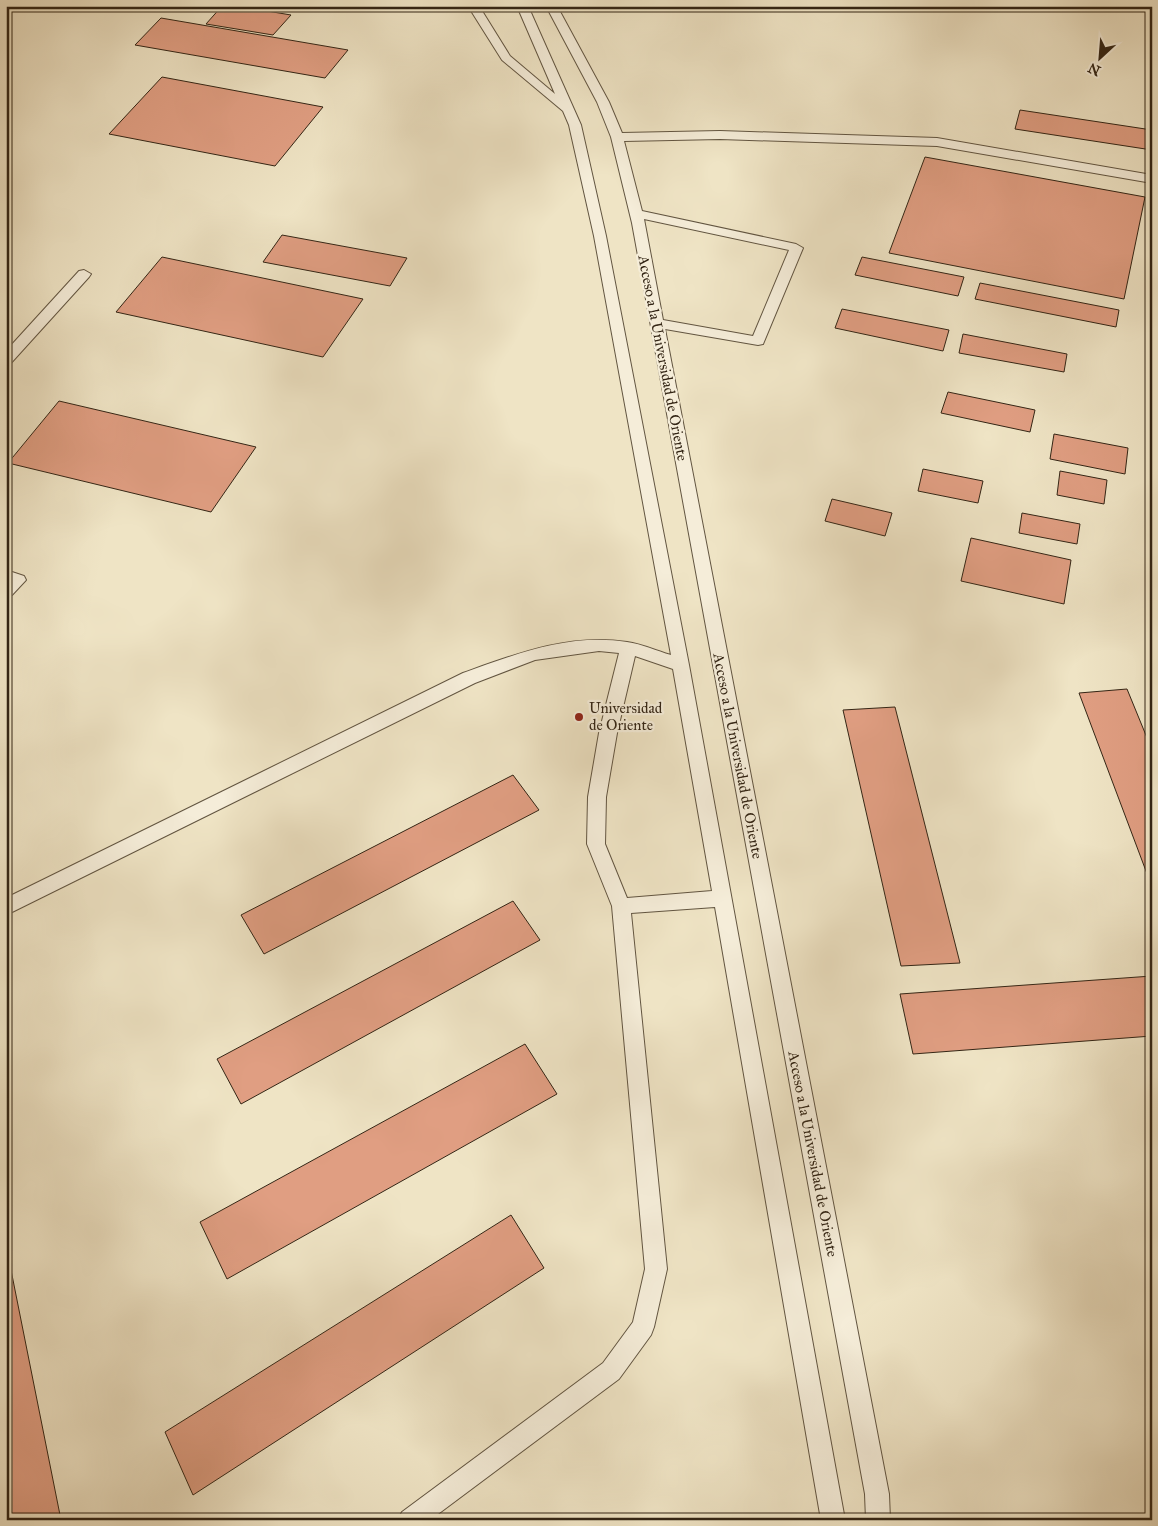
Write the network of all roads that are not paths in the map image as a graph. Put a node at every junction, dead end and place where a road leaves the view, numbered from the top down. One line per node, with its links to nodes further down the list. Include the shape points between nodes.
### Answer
1 (473, 6): 4 (lane, via 506,58)
2 (522, 6): 4 (lane)
3 (551, 6): 5 (lane, Acceso a la Universidad de Oriente, via 603,102)
4 (569, 112): 14 (lane, via 575,125 600,236)
5 (617, 137): 6 (lane, via 720,135 937,142); 7 (lane, Acceso a la Universidad de Oriente)
6 (1152, 179)
7 (636, 214): 9 (lane, Acceso a la Universidad de Oriente); 9 (lane, via 796,248 758,341)
8 (84, 274): 10 (lane)
9 (656, 323): 20 (lane, Acceso a la Universidad de Oriente, via 876,1484)
10 (6, 360)
11 (6, 576): 12 (lane, via 18,580)
12 (6, 591)
13 (629, 648): 14 (lane); 16 (lane, via 608,733 597,796 596,844); 17 (lane, via 599,645 534,654 469,678)
14 (681, 665): 15 (lane)
15 (723, 898): 16 (lane); 18 (lane)
16 (621, 906): 19 (lane, via 656,1269 643,1328 612,1371)
17 (6, 907)
18 (829, 1517)
19 (410, 1520)
20 (878, 1520)

